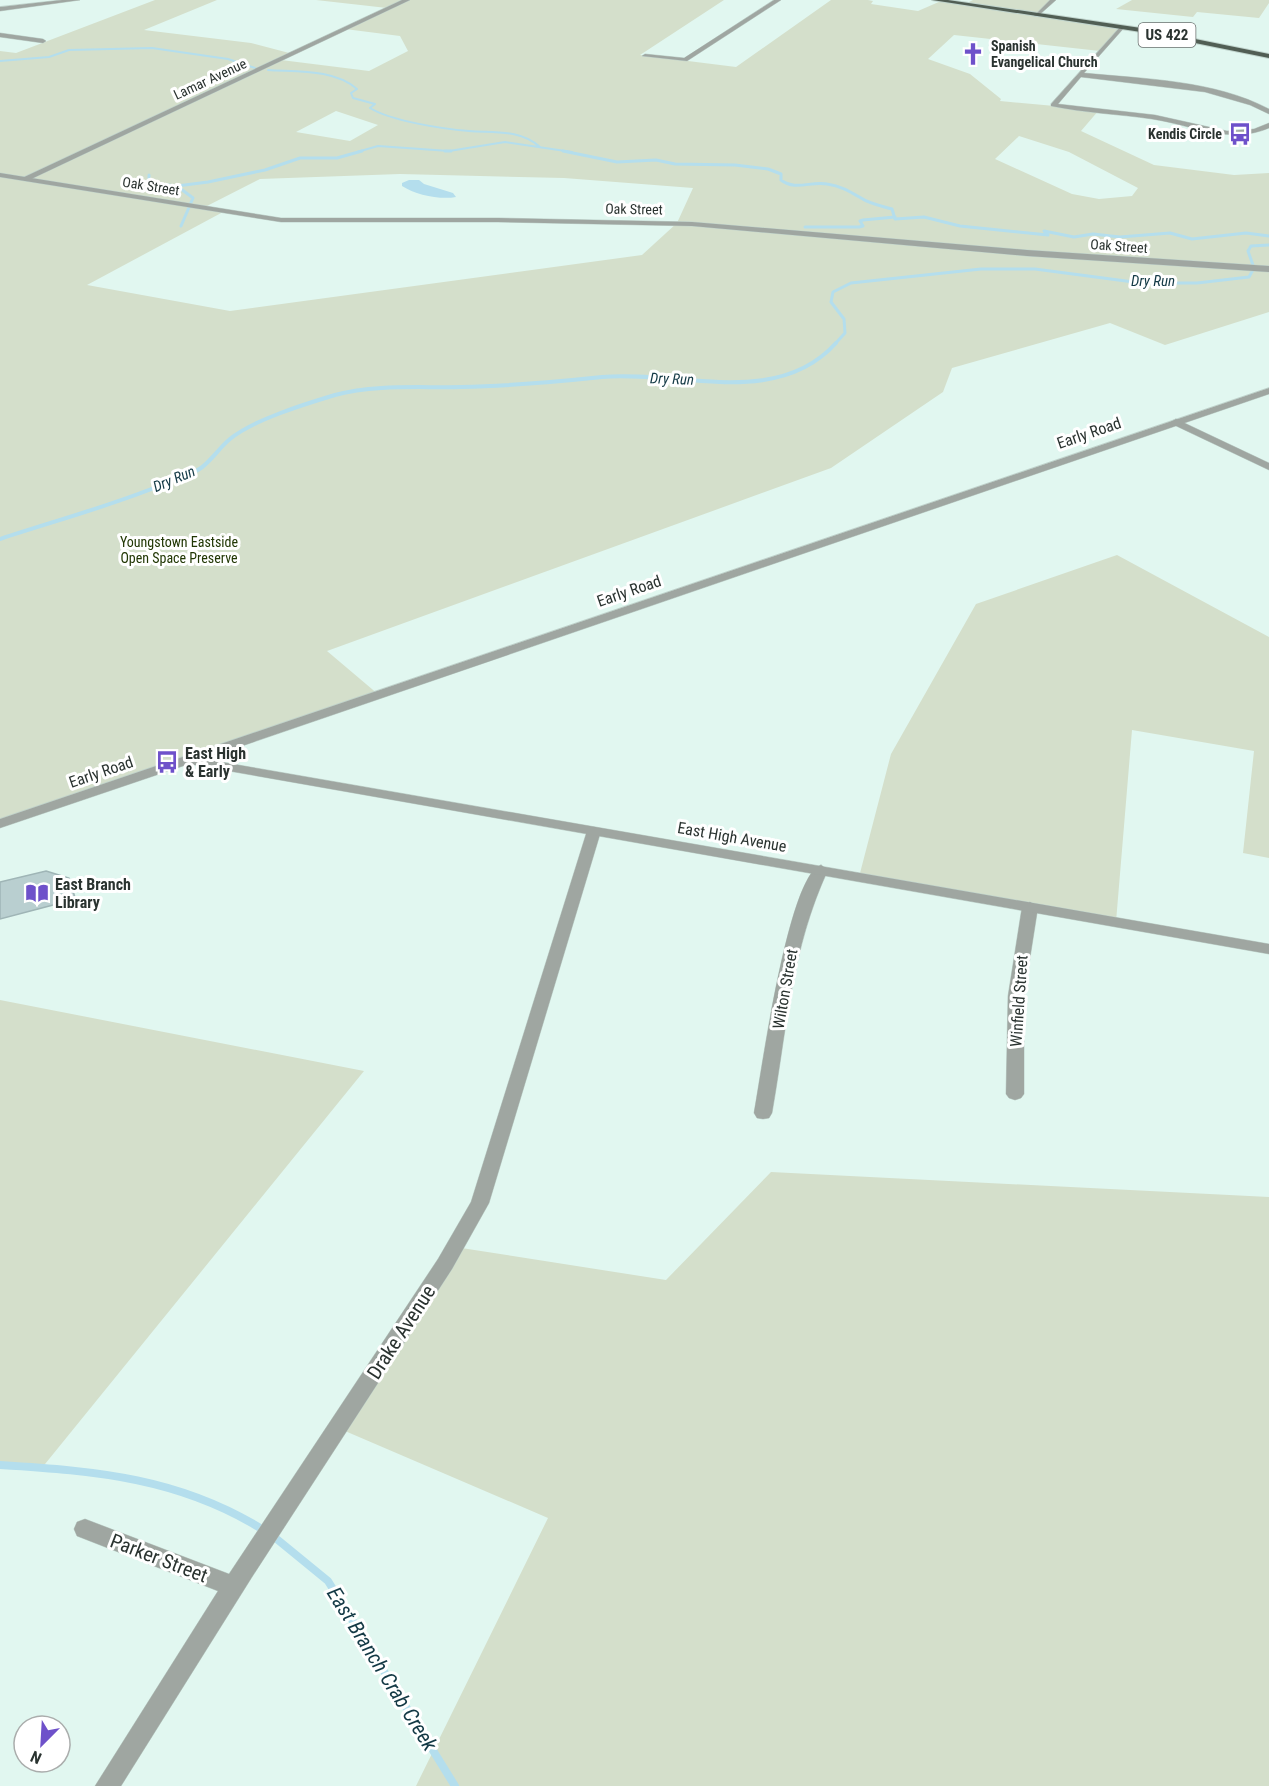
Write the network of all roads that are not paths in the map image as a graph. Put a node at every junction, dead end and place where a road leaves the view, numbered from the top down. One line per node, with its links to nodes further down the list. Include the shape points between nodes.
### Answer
1 (77, 0): 6 (street)
2 (406, 0): 18 (street, Lamar Avenue)
3 (778, 0): 12 (street, via 685,60)
4 (935, 0): 8 (highway, US 422)
5 (1053, 0): 8 (street)
6 (45, 2): 7 (street)
7 (0, 9)
8 (1036, 15): 9 (highway, US 422)
9 (1121, 28): 13 (highway, US 422); 14 (street)
10 (0, 35): 11 (street)
11 (43, 41)
12 (645, 56)
13 (1269, 56)
14 (1080, 75): 15 (street, via 1195,90 1247,102); 16 (street, via 1053,105 1155,117 1217,132 1253,131)
15 (1269, 112)
16 (1269, 125)
17 (0, 175): 18 (street, Oak Street)
18 (24, 179): 19 (street, Oak Street, via 299,221 692,224)
19 (1269, 269)
20 (1269, 391): 21 (street, Early Road)
21 (1176, 422): 22 (street); 23 (street, Early Road)
22 (1269, 467)
23 (189, 760): 24 (street, Early Road); 25 (street, East High Avenue)
24 (0, 825)
25 (594, 831): 26 (street, East High Avenue); 32 (street, Drake Avenue, via 480,1203 445,1264)
26 (821, 870): 27 (street, East High Avenue); 30 (street, Wilton Street, via 802,909 786,967 774,1063)
27 (1030, 907): 28 (street, East High Avenue); 29 (street, Winfield Street, via 1016,996)
28 (1269, 949)
29 (1015, 1094)
30 (763, 1113)
31 (85, 1529): 32 (street, Parker Street, via 202,1573)
32 (239, 1579): 33 (street, Drake Avenue)
33 (106, 1786)

